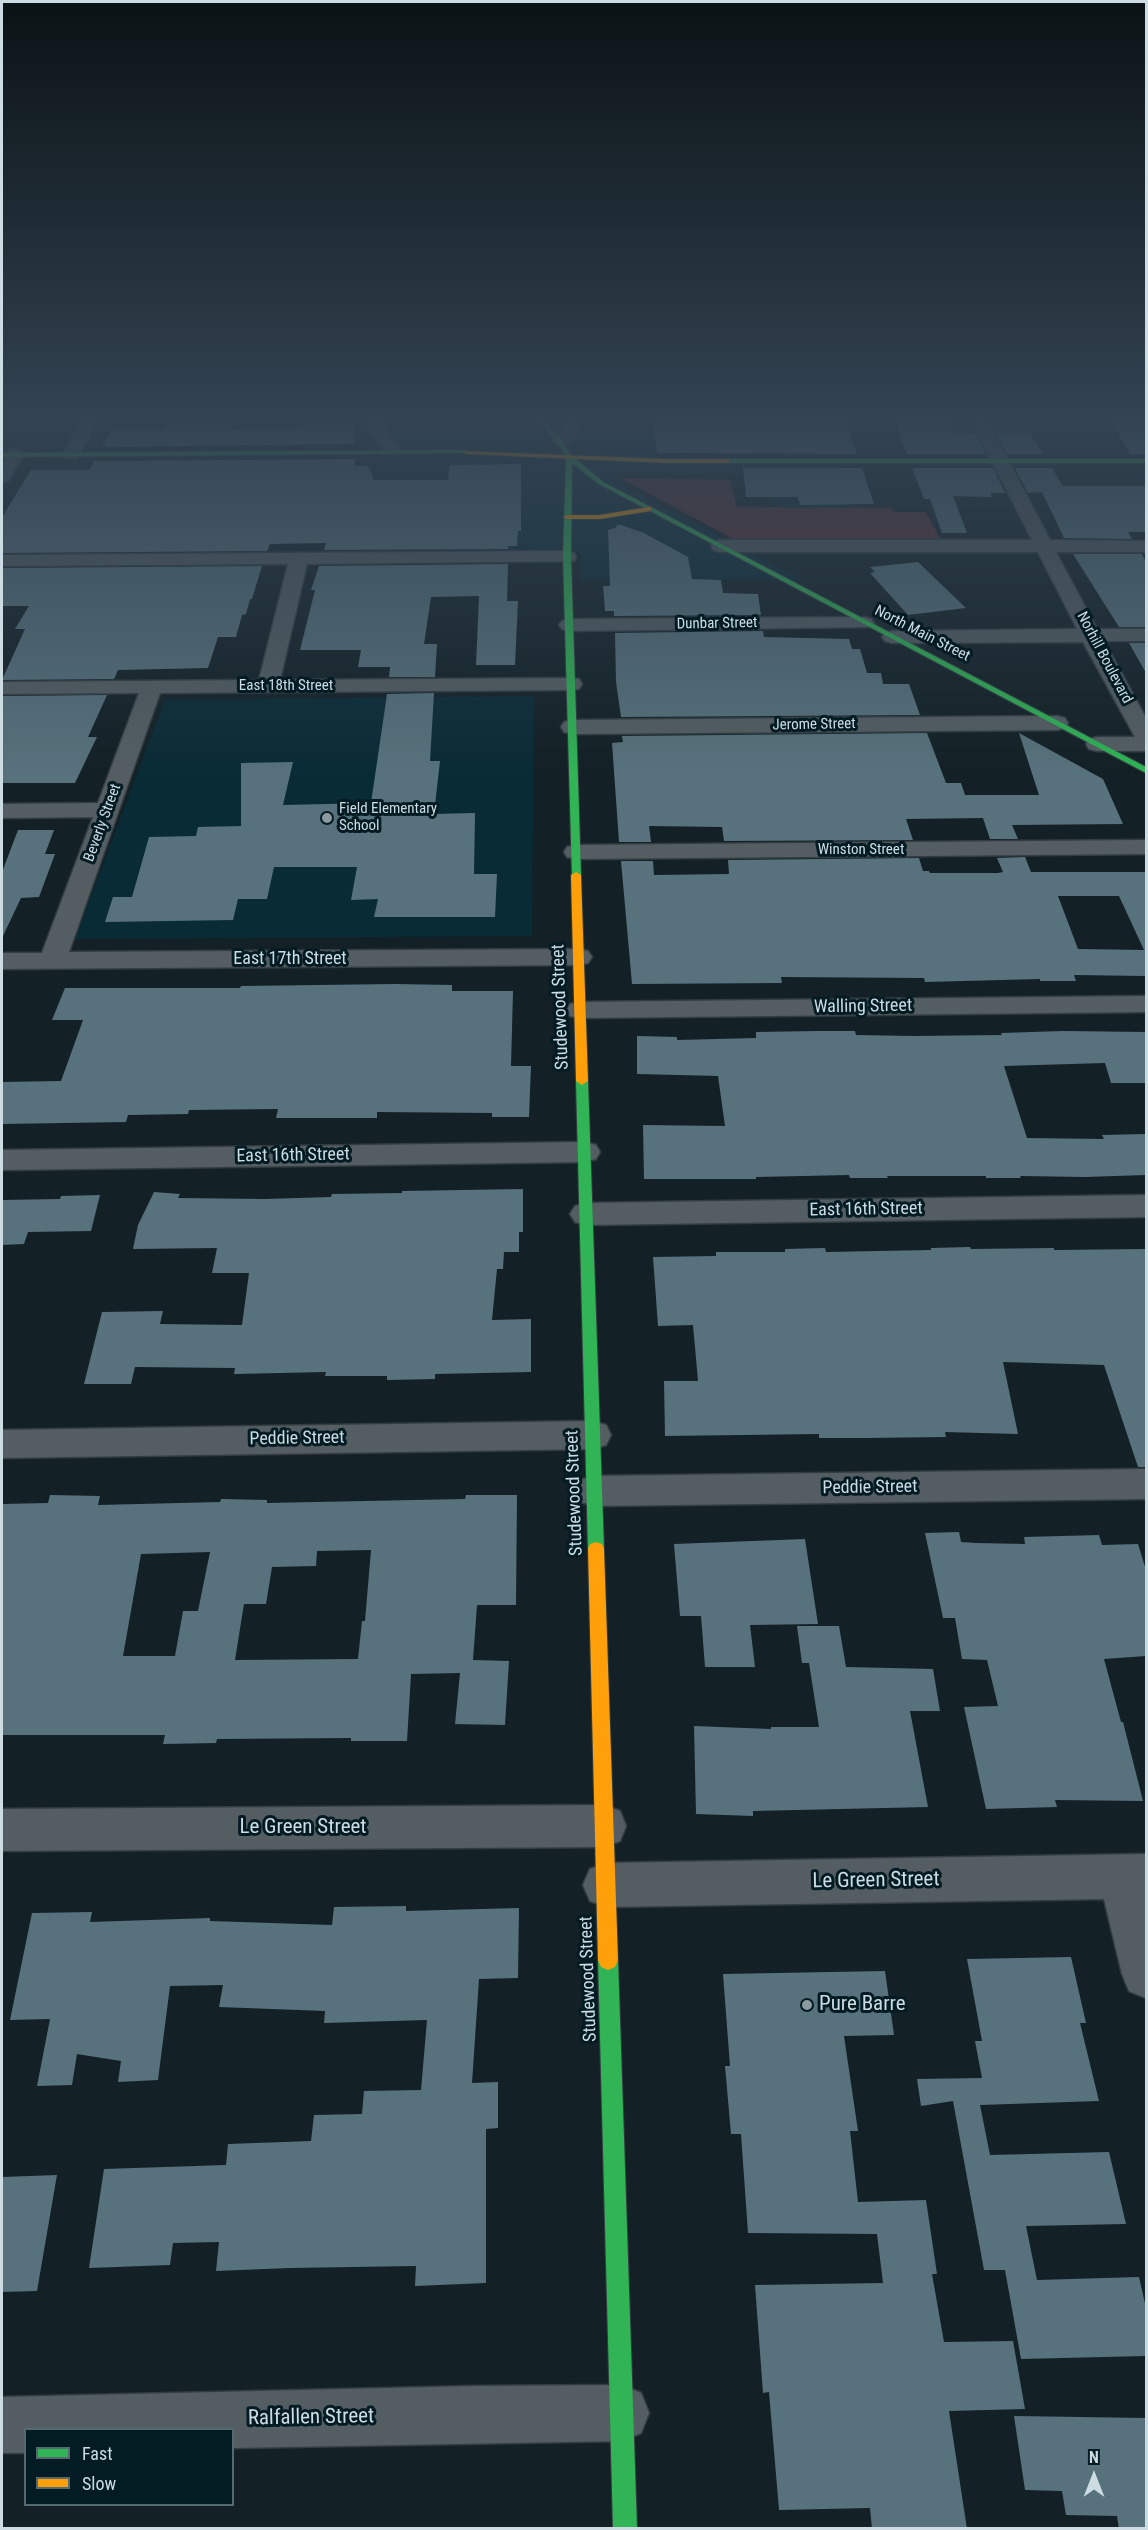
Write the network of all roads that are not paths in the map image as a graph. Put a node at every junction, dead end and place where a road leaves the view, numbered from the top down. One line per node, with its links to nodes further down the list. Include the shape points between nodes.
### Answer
1 (567, 538): 7 (main road, Studewood Street)
2 (705, 538): 4 (main road, North Main Street)
3 (1042, 538): 5 (street, Norhill Boulevard)
4 (720, 546): 5 (street); 10 (main road, North Main Street)
5 (1046, 546): 6 (street); 12 (street, Norhill Boulevard)
6 (1146, 546)
7 (567, 557): 8 (street); 11 (main road, Studewood Street)
8 (299, 558): 9 (street); 16 (street)
9 (2, 560)
10 (864, 623): 11 (street, Dunbar Street); 14 (main road, North Main Street)
11 (569, 625): 15 (main road, Studewood Street)
12 (1090, 635): 13 (street); 14 (street); 21 (street, Norhill Boulevard)
13 (1146, 635)
14 (892, 637): 19 (main road, North Main Street)
15 (571, 684): 16 (street, East 18th Street); 20 (main road, Studewood Street)
16 (268, 686): 17 (street, East 18th Street)
17 (152, 687): 18 (street, East 18th Street); 25 (street, Beverly Street)
18 (2, 688)
19 (1057, 723): 20 (street, Jerome Street); 22 (main road, North Main Street)
20 (572, 727): 28 (main road, Studewood Street)
21 (1146, 737)
22 (1097, 744): 23 (street); 24 (main road, North Main Street)
23 (1146, 744)
24 (1146, 770)
25 (108, 810): 26 (street); 30 (street, Beverly Street)
26 (2, 811)
27 (1146, 848): 28 (street, Winston Street)
28 (576, 852): 29 (main road, Studewood Street)
29 (579, 957): 30 (street, East 17th Street); 33 (main road, Studewood Street)
30 (53, 960): 31 (street, East 17th Street)
31 (2, 961)
32 (1146, 1004): 33 (street, Walling Street)
33 (580, 1010): 34 (main road, Studewood Street)
34 (585, 1152): 35 (street, East 16th Street); 37 (main road, Studewood Street)
35 (2, 1160)
36 (1146, 1206): 37 (street, East 16th Street)
37 (586, 1214): 38 (main road, Studewood Street)
38 (592, 1435): 39 (street, Peddie Street); 41 (main road, Studewood Street)
39 (2, 1444)
40 (1146, 1484): 41 (street, Peddie Street)
41 (594, 1491): 42 (main road, Studewood Street)
42 (604, 1826): 43 (street, Le Green Street); 45 (main road, Studewood Street)
43 (2, 1830)
44 (1134, 1877): 45 (street, Le Green Street); 46 (street)
45 (606, 1885): 47 (main road, Studewood Street)
46 (1146, 1974)
47 (621, 2413): 48 (street, Ralfallen Street); 49 (main road, Studewood Street)
48 (2, 2425)
49 (625, 2529)

